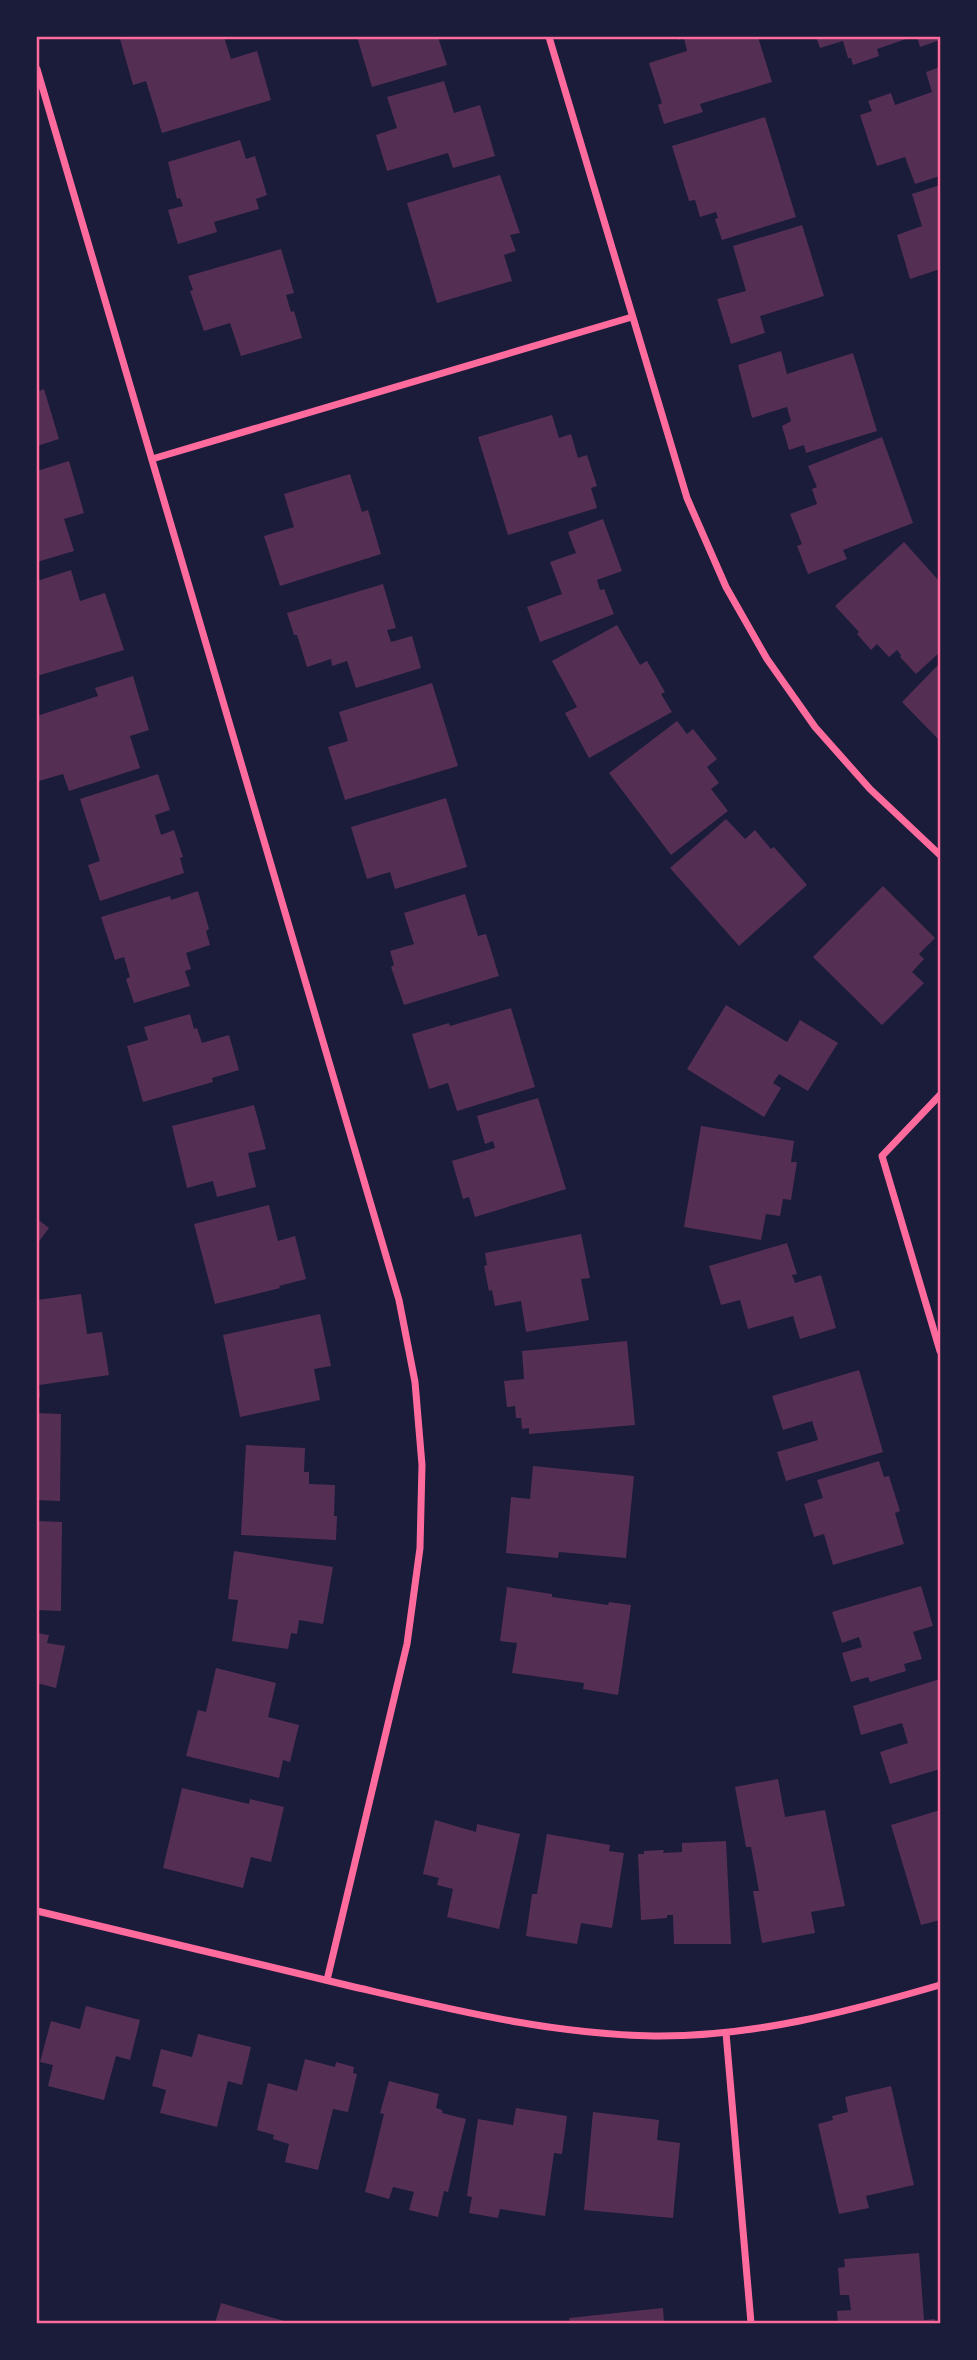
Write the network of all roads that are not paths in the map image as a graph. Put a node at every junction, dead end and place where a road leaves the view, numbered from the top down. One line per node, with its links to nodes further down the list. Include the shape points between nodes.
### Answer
1 (549, 37): 3 (street)
2 (37, 69): 4 (street)
3 (632, 317): 4 (street); 5 (street, via 687,498 726,587 760,647 815,727 870,789)
4 (152, 459): 9 (street, via 400,1300 415,1382 422,1465 420,1548 407,1644)
5 (940, 855)
6 (940, 1095): 7 (street, via 882,1156)
7 (940, 1351)
8 (37, 1911): 9 (street)
9 (327, 1980): 11 (street, via 491,2019 573,2032)
10 (940, 1985): 11 (street, via 843,2013)
11 (726, 2033): 12 (street)
12 (751, 2323)

